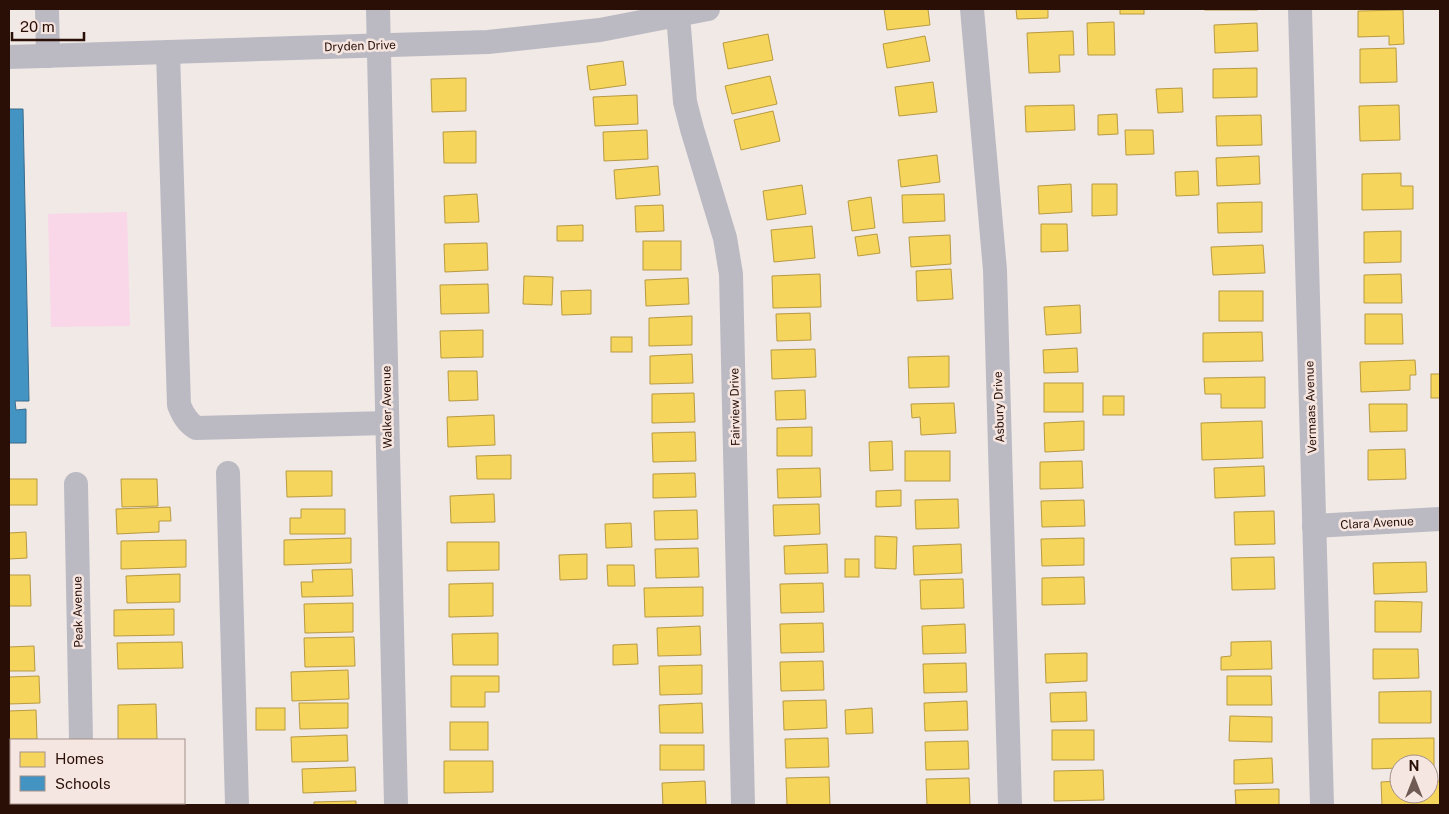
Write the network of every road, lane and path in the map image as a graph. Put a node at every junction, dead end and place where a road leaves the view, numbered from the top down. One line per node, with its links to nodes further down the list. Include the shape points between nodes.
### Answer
1 (47, 9): 9 (street)
2 (378, 9): 7 (street, Walker Avenue)
3 (708, 9): 6 (street, Dryden Drive)
4 (972, 9): 20 (street, Asbury Drive, via 996,270)
5 (1300, 9): 15 (street, Vermaas Avenue)
6 (678, 15): 7 (street, Dryden Drive, via 600,30 488,42); 19 (street, Fairview Drive, via 685,102 725,238 732,274)
7 (379, 45): 8 (street, Dryden Drive); 11 (street, Walker Avenue)
8 (168, 52): 9 (street, Dryden Drive); 11 (street, via 180,405 183,415 196,428)
9 (48, 56): 10 (street, Dryden Drive)
10 (9, 57)
11 (387, 423): 18 (street, Walker Avenue)
12 (228, 473): 17 (street)
13 (76, 484): 16 (street, Peak Avenue)
14 (1440, 519): 15 (street, Clara Avenue)
15 (1314, 526): 21 (street, Vermaas Avenue)
16 (81, 739)
17 (237, 805)
18 (396, 805)
19 (743, 805)
20 (1010, 805)
21 (1322, 805)

